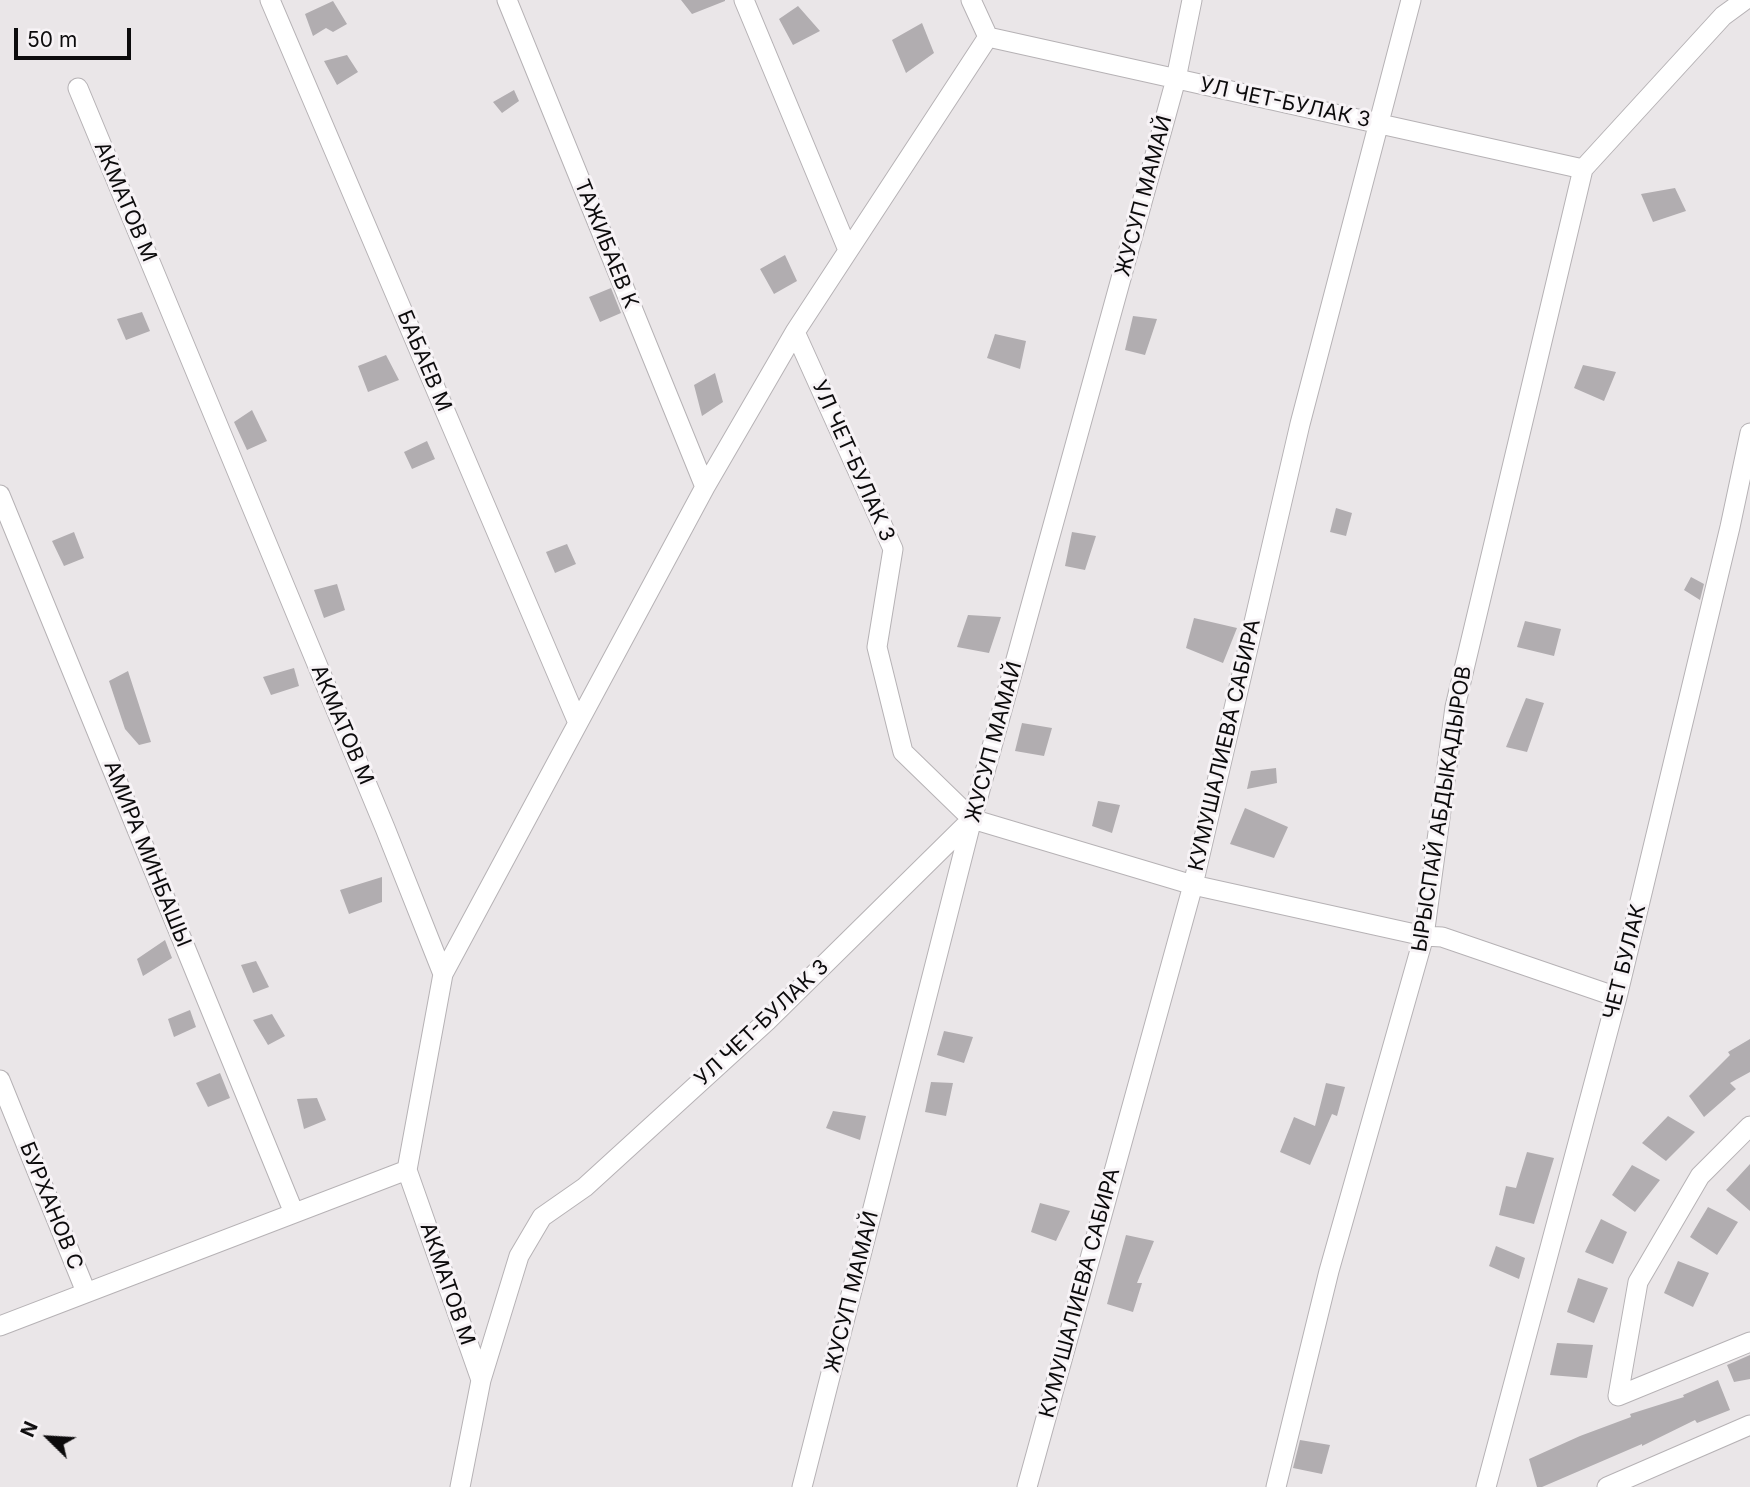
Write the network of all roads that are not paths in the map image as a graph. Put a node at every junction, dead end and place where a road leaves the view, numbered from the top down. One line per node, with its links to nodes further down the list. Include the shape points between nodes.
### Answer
1 (270, 0): 18 (street, БАБАЕВ М)
2 (507, 0): 16 (street, ТАЖИБАЕВ К)
3 (744, 0): 13 (street)
4 (971, 0): 8 (street)
5 (1192, 0): 9 (street, ЖУСУП МАМАЙ)
6 (1410, 0): 11 (street, КУМУШАЛИЕВА САБИРА)
7 (1745, 0): 12 (street, via 1723,16)
8 (988, 37): 9 (street, УЛ ЧЕТ-БУЛАК 3); 13 (street)
9 (1177, 79): 11 (street, УЛ ЧЕТ-БУЛАК 3); 19 (street, ЖУСУП МАМАЙ)
10 (78, 88): 22 (street, АКМАТОВ М)
11 (1379, 124): 12 (street, УЛ ЧЕТ-БУЛАК 3); 20 (street, КУМУШАЛИЕВА САБИРА, via 1300,424)
12 (1583, 169): 21 (street, ЫРЫСПАЙ АБДЫКАДЫРОВ, via 1455,707)
13 (848, 250): 14 (street)
14 (795, 332): 16 (street); 19 (street, УЛ ЧЕТ-БУЛАК 3, via 893,549 877,648 903,752)
15 (1748, 443): 23 (street, ЧЕТ БУЛАК)
16 (705, 487): 18 (street)
17 (0, 495): 27 (street, АМИРА МИНБАШЫ)
18 (578, 723): 22 (street)
19 (972, 819): 20 (street); 31 (street, УЛ ЧЕТ-БУЛАК 3, via 767,1021 586,1187 542,1217 519,1256); 34 (street, ЖУСУП МАМАЙ)
20 (1193, 886): 21 (street); 35 (street, КУМУШАЛИЕВА САБИРА)
21 (1424, 936): 23 (street, via 1442,937); 36 (street, ЫРЫСПАЙ АБДЫКАДЫРОВ, via 1329,1271)
22 (443, 974): 26 (street, АКМАТОВ М)
23 (1617, 997): 37 (street, ЧЕТ БУЛАК)
24 (0, 1080): 28 (street, БУРХАНОВ С)
25 (1750, 1126): 30 (street, via 1700,1176 1638,1282 1618,1396)
26 (407, 1170): 27 (street); 31 (street, АКМАТОВ М)
27 (294, 1213): 28 (street)
28 (86, 1292): 29 (street)
29 (0, 1326)
30 (1750, 1342)
31 (481, 1380): 33 (street, УЛ ЧЕТ-БУЛАК 3)
32 (1750, 1425): 38 (street)
33 (460, 1487)
34 (803, 1487)
35 (1027, 1487)
36 (1276, 1487)
37 (1486, 1487)
38 (1608, 1487)

